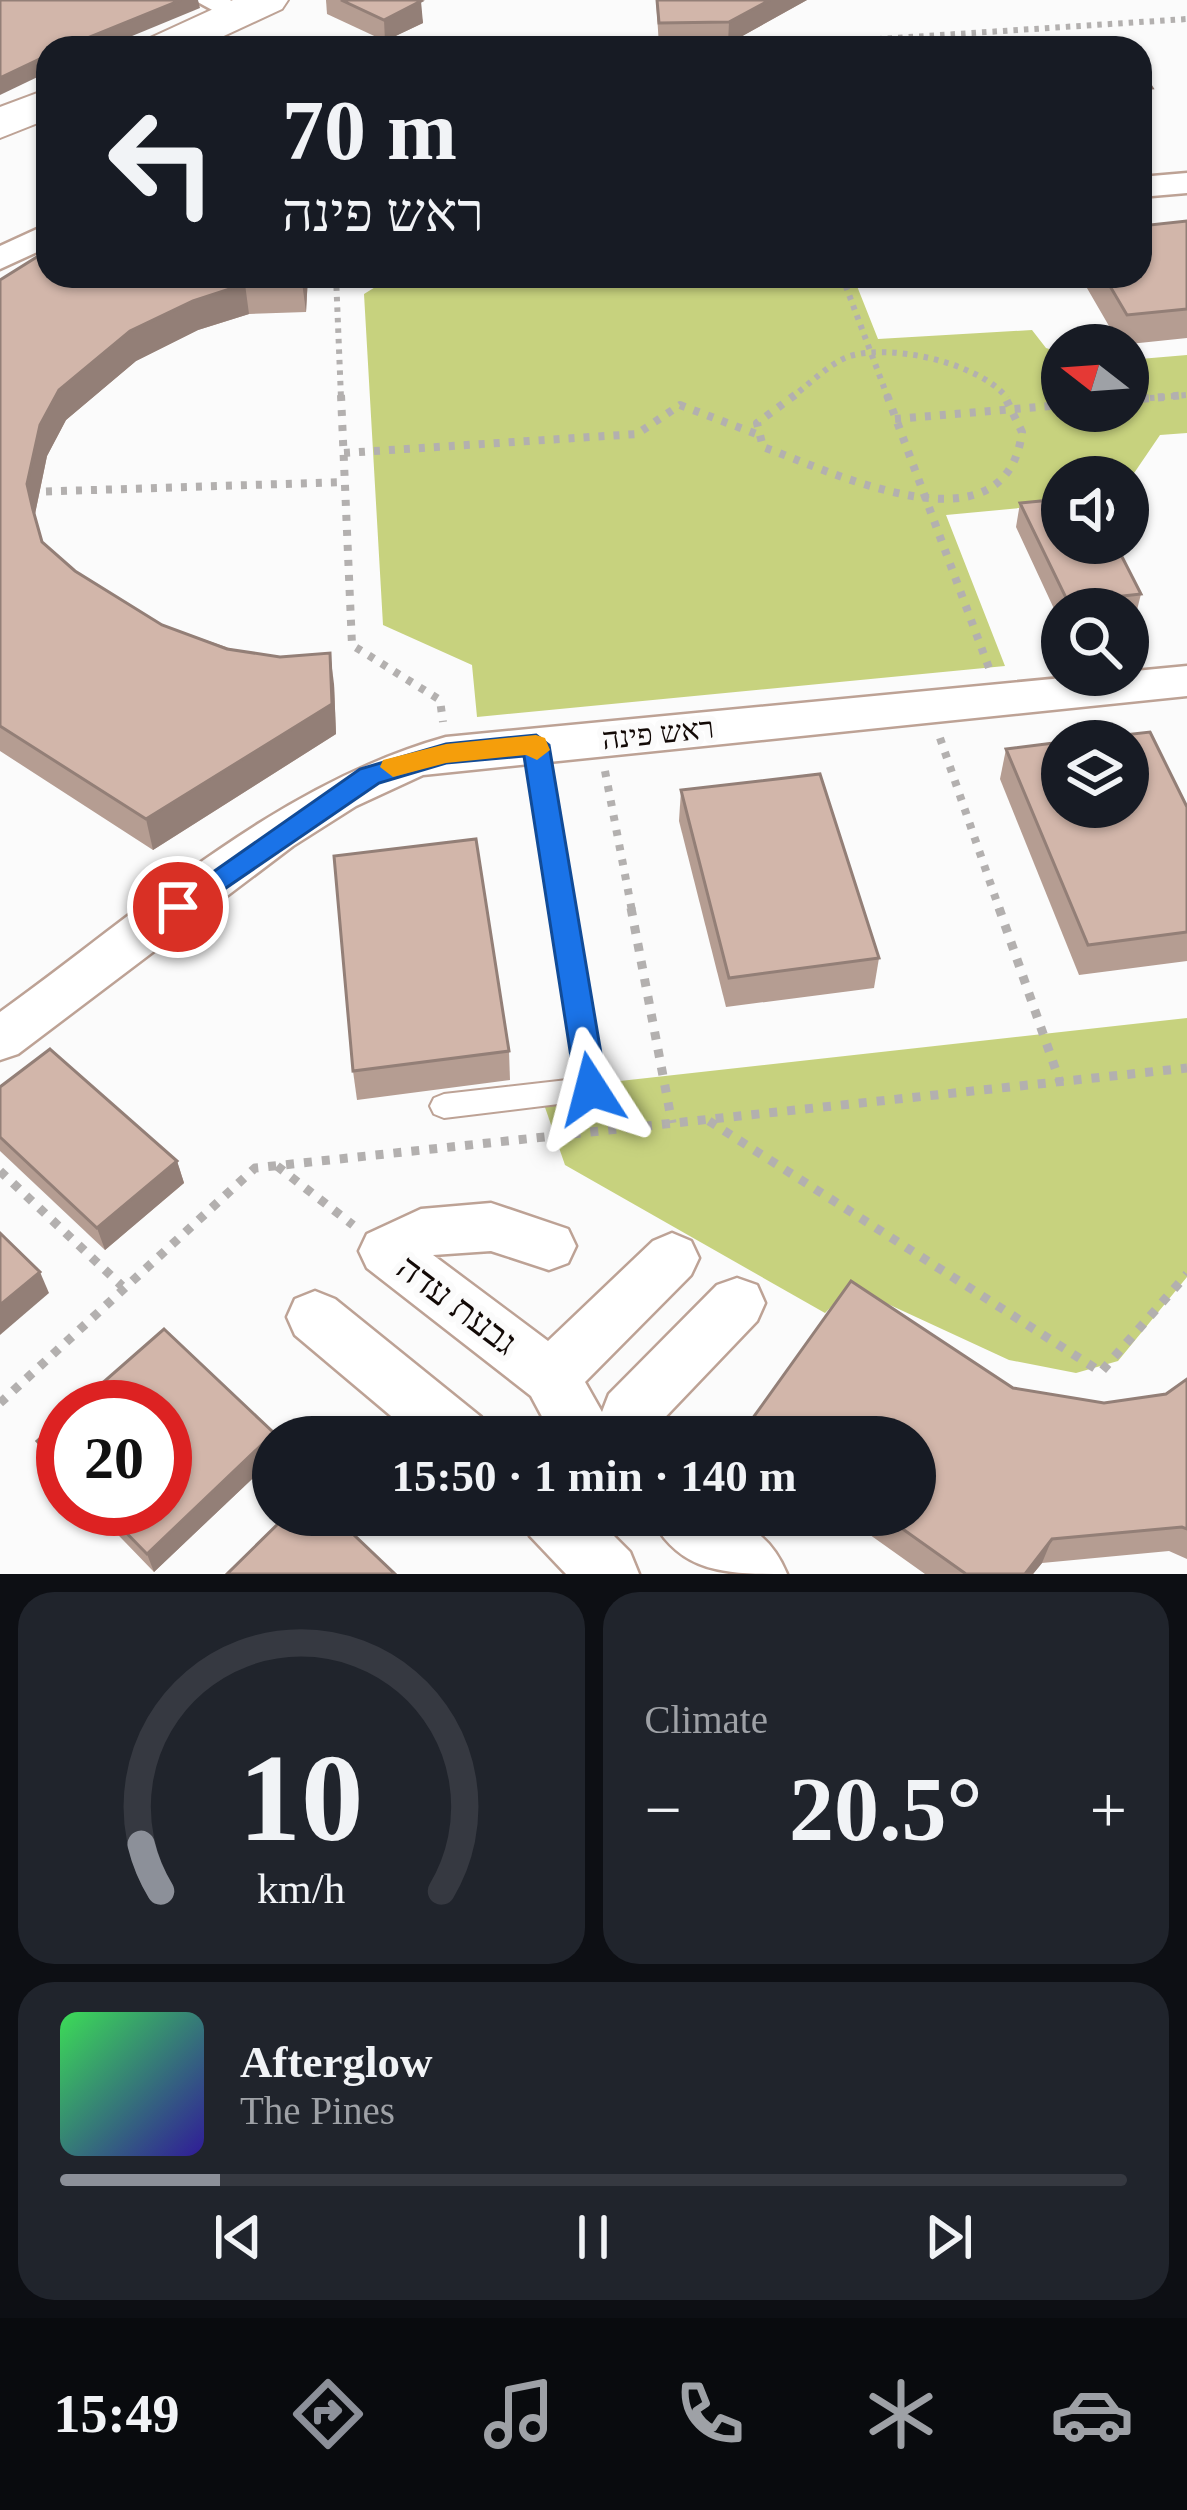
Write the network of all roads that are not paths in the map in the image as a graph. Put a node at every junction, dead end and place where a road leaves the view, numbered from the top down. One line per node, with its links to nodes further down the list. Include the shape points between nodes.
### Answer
1 (237, 5): 2 (street)
2 (184, 36)
3 (36, 108): 4 (street)
4 (0, 124)
5 (1187, 183): 6 (street)
6 (1152, 186)
7 (36, 240): 8 (street)
8 (0, 259)
9 (1187, 680): 10 (street, ראש פינה)
10 (536, 745): 11 (street, ראש פינה, via 446,753 369,776); 12 (lane, via 591,1089)
11 (0, 1040)
12 (444, 1106)
13 (549, 1246): 19 (street, גבעת עדה, via 496,1225 412,1235 386,1251)
14 (672, 1258): 15 (street)
15 (627, 1303): 18 (street); 19 (street)
16 (737, 1303): 18 (street, גבעת עדה)
17 (315, 1317): 20 (street)
18 (691, 1351): 22 (street, גבעת עדה)
19 (551, 1378): 21 (street, גבעת עדה)
20 (435, 1416)
21 (596, 1416)
22 (617, 1416)
23 (571, 1536): 25 (street)
24 (707, 1536): 26 (street)
25 (608, 1574)
26 (756, 1574)

